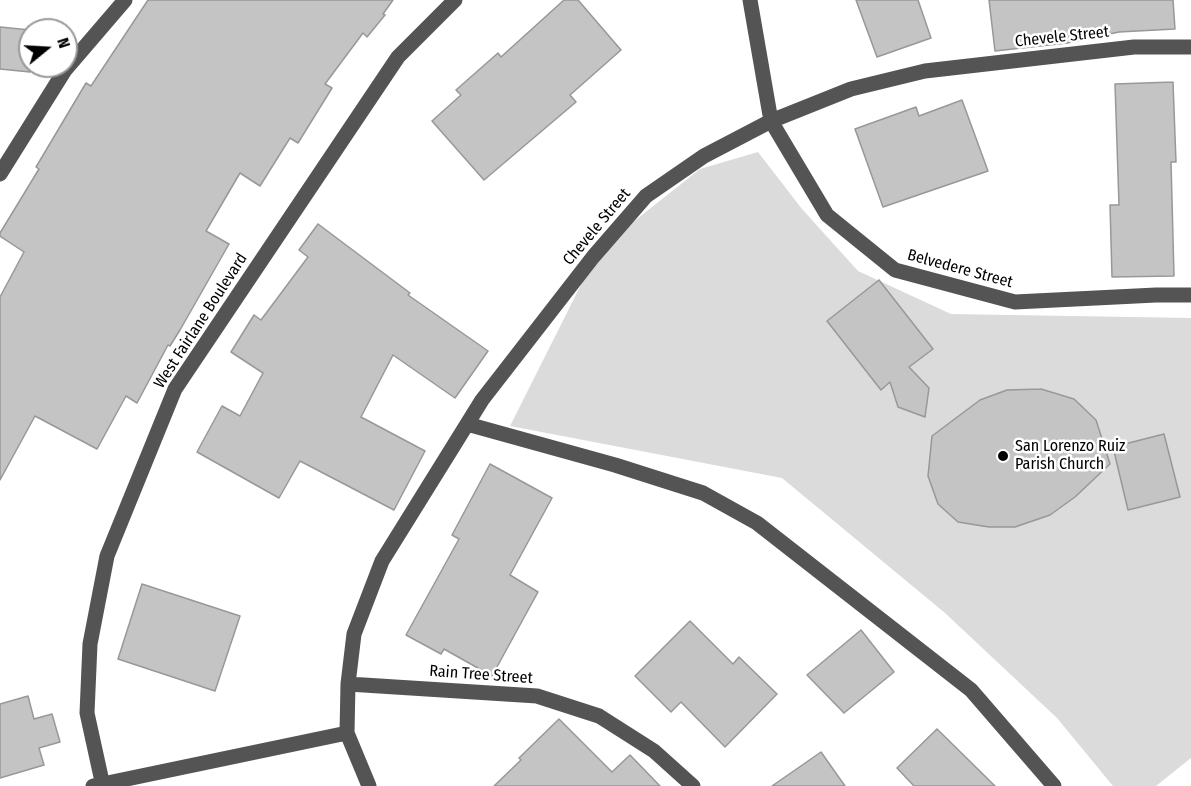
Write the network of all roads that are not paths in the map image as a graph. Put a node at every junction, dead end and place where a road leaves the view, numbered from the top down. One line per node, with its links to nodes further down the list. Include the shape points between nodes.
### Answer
1 (125, 0): 6 (street, via 65,70)
2 (455, 0): 11 (street, West Fairlane Boulevard, via 398,57 175,389 107,556 90,644 87,713)
3 (750, 0): 5 (street, Belvedere Street)
4 (1191, 47): 5 (street, Chevele Street, via 1134,47 925,71 851,89)
5 (771, 121): 7 (street, Belvedere Street, via 827,215 895,270 1015,302); 8 (street, Chevele Street, via 704,156 646,196 593,257)
6 (0, 174)
7 (1191, 295)
8 (467, 424): 9 (street, Chevele Street, via 382,561 354,634); 14 (street, via 703,493 757,523 971,690)
9 (348, 684): 10 (street, Chevele Street); 13 (street, Rain Tree Street, via 537,696 599,716 654,751)
10 (347, 733): 11 (street); 12 (street, Chevele Street)
11 (100, 785)
12 (369, 786)
13 (693, 786)
14 (1054, 786)

